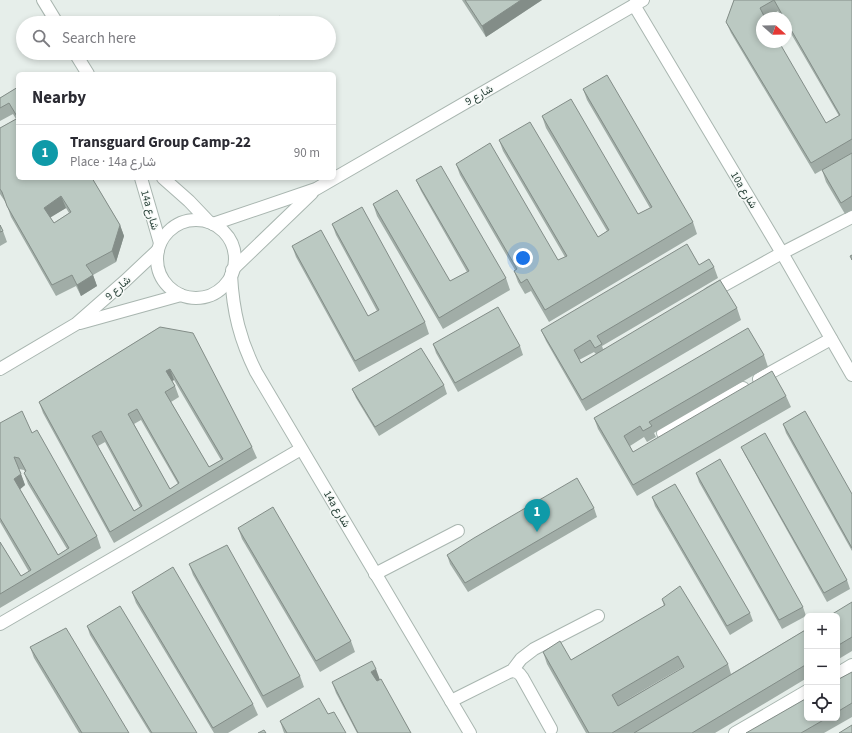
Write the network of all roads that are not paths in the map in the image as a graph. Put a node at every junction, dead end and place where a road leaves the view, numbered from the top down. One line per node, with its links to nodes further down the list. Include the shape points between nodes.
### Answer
1 (43, 0): 3 (street)
2 (638, 3): 6 (street, شارع 9); 14 (street, 10a شارع)
3 (53, 16)
4 (79, 60): 5 (street)
5 (87, 72)
6 (336, 177)
7 (142, 180): 13 (street, 14a شارع)
8 (165, 180): 12 (street)
9 (332, 180): 10 (street, شارع 9)
10 (316, 189): 12 (street, شارع 9, via 283,202); 15 (street, شارع 9)
11 (852, 217): 14 (street)
12 (211, 223): 13 (street, via 195,220 181,223 169,231); 15 (street, via 226,236 233,248)
13 (159, 247): 16 (street, via 157,259 160,274 168,287); 18 (street, شارع 9)
14 (782, 253): 17 (street); 19 (street, 10a شارع)
15 (232, 273): 16 (street, via 223,287 210,295 196,298); 23 (street, 14a شارع, via 235,317 247,355)
16 (181, 296): 18 (street, شارع 9)
17 (701, 299)
18 (76, 324): 20 (street, شارع 9)
19 (831, 339): 21 (street, 10a شارع); 22 (street)
20 (0, 369)
21 (852, 375)
22 (663, 433)
23 (301, 449): 25 (street, 14a شارع); 27 (street)
24 (458, 531): 25 (street)
25 (375, 574): 32 (street, 14a شارع)
26 (598, 616): 29 (street, via 534,649 521,659)
27 (0, 624)
28 (852, 665): 30 (street)
29 (512, 671): 32 (street); 33 (street, via 520,674)
30 (840, 672)
31 (804, 693): 35 (street)
32 (451, 701): 34 (street, 14a شارع)
33 (551, 729)
34 (470, 733)
35 (735, 733)

